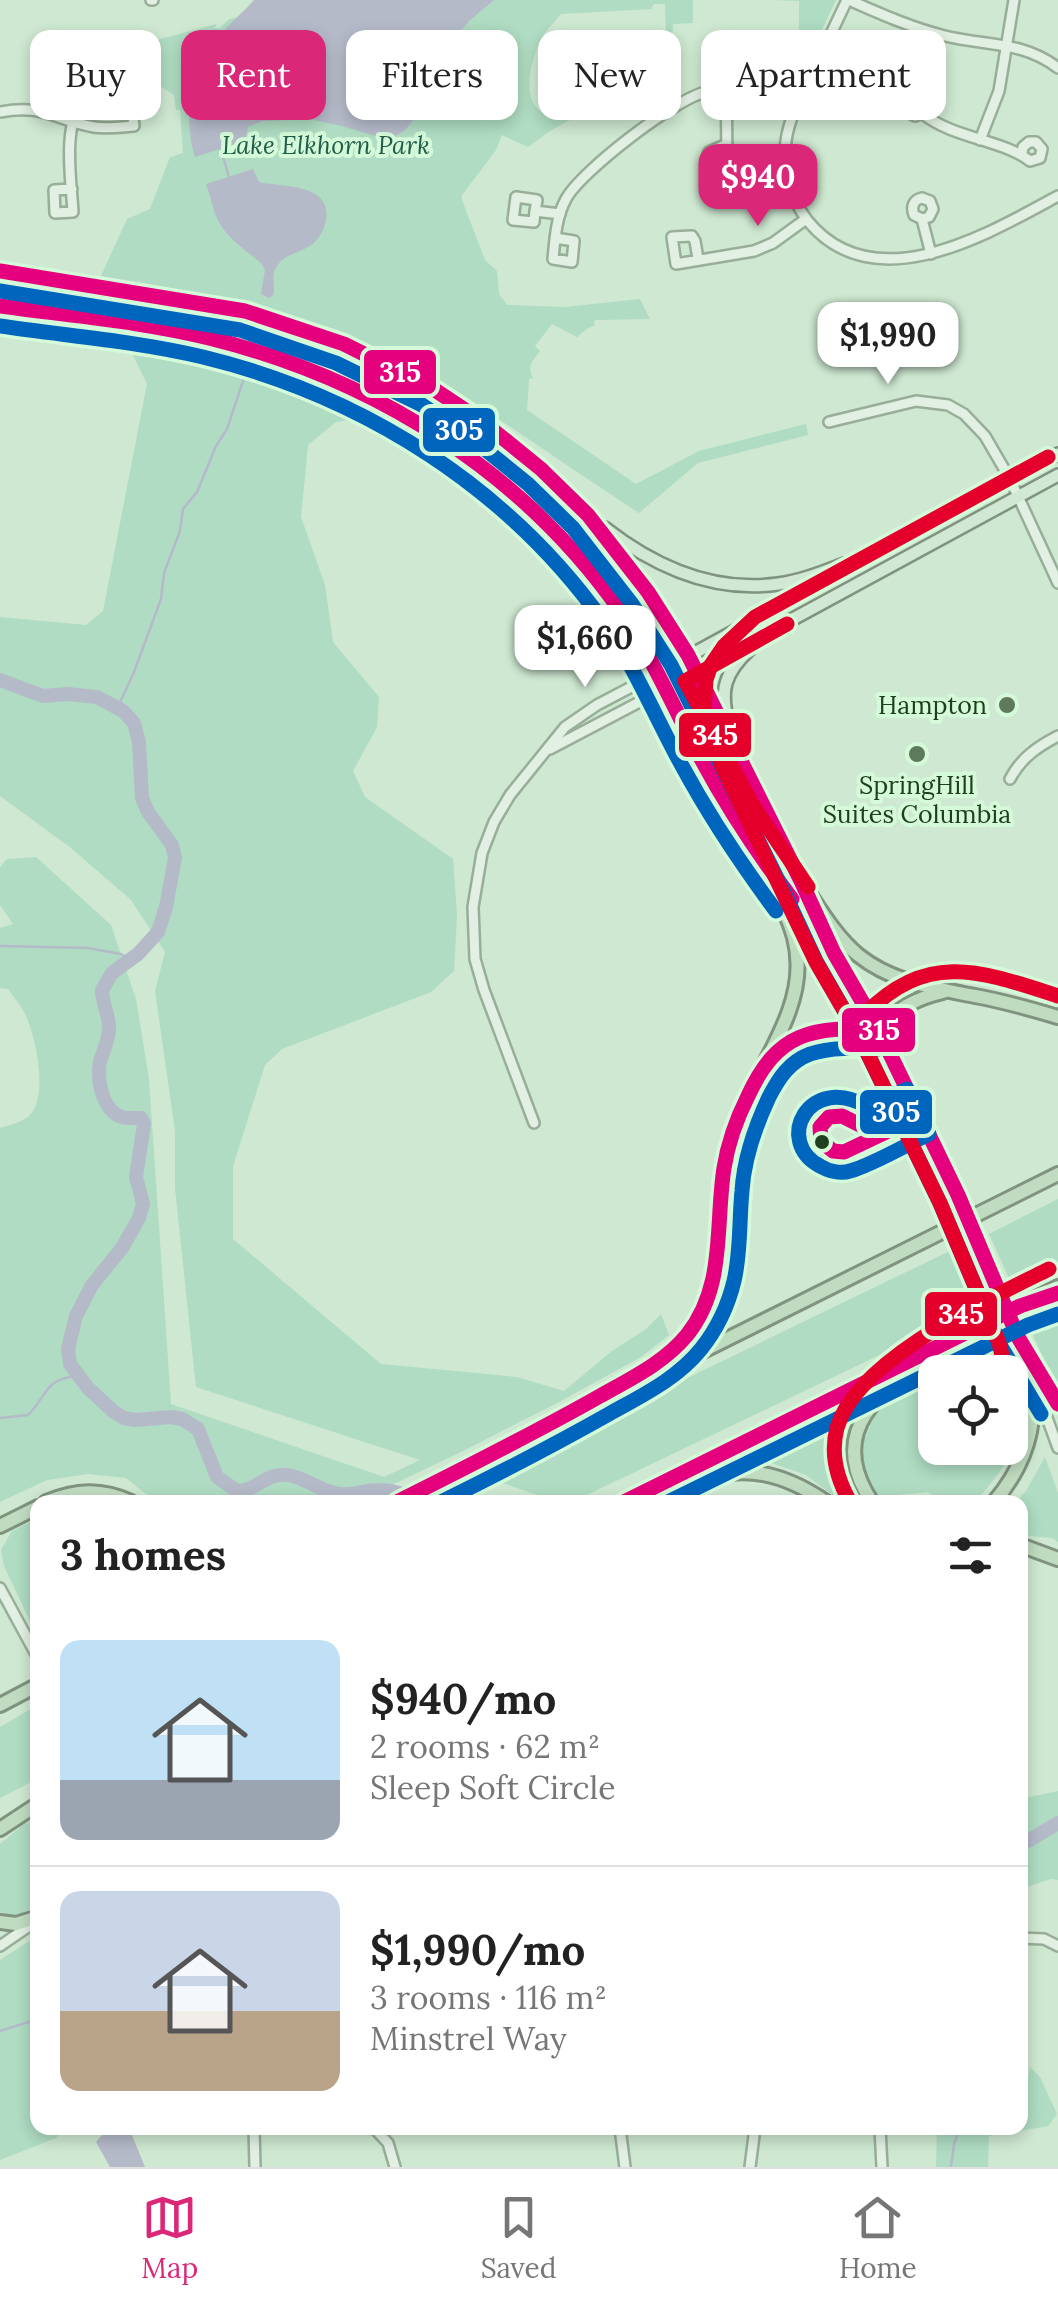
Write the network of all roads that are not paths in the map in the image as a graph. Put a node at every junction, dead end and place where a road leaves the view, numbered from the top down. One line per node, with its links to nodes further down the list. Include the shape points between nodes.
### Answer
1 (848, 0): 3 (street); 4 (street, via 906,25)
2 (1014, 0): 4 (street)
3 (833, 30)
4 (1007, 46): 5 (street); 13 (street)
5 (1058, 68)
6 (628, 74): 6 (street, via 577,74 577,51 628,50)
7 (0, 112): 12 (street, via 36,109)
8 (652, 120): 19 (street, via 576,184)
9 (727, 120): 14 (street)
10 (792, 120): 20 (street, via 784,165)
11 (932, 120): 13 (street)
12 (73, 122): 12 (street, via 134,126 131,101 86,104); 16 (street)
13 (980, 140): 15 (street)
14 (727, 144)
15 (1022, 153)
16 (72, 189)
17 (1058, 196): 23 (street)
18 (535, 211): 19 (street)
19 (560, 214): 22 (street)
20 (806, 218): 23 (street, via 834,245 861,257); 24 (street, via 764,248)
21 (922, 219): 23 (street)
22 (556, 238)
23 (931, 254)
24 (698, 260)
25 (0, 271): 32 (main road, via 246,311 344,344 483,422)
26 (0, 306): 37 (main road, via 232,344 327,376 411,418 516,494 553,531 619,610)
27 (829, 422): 30 (street, via 916,401 948,405 977,426)
28 (1058, 454): 30 (main road)
29 (1058, 475): 31 (main road)
30 (1010, 480): 31 (street); 33 (main road)
31 (1019, 496): 34 (street); 35 (main road)
32 (588, 515): 33 (main road, via 640,554 722,583 778,584); 36 (main road)
33 (881, 550): 36 (main road)
34 (1058, 583)
35 (766, 634): 38 (main road); 42 (main road, via 739,659 725,685 724,706)
36 (688, 655): 37 (main road); 38 (main road)
37 (658, 673): 39 (main road); 41 (street, via 578,717)
38 (696, 673): 39 (main road); 42 (main road)
39 (666, 688): 41 (street); 43 (main road)
40 (1058, 736): 44 (street, via 1026,756)
41 (548, 750): 51 (street, via 494,822 478,870 472,922 478,972)
42 (740, 758): 45 (main road)
43 (710, 774): 46 (main road, via 759,854); 50 (highway, via 793,932 795,990)
44 (1010, 779)
45 (801, 881): 46 (main road); 47 (highway, via 862,958 897,977)
46 (834, 952): 49 (main road)
47 (948, 991): 48 (highway); 49 (highway, via 913,1001)
48 (1058, 1017)
49 (878, 1029): 50 (highway, via 814,1031); 55 (main road, bridge)
50 (766, 1061): 57 (highway, via 732,1132 718,1268 698,1320 650,1367)
51 (534, 1123)
52 (1058, 1174): 57 (highway)
53 (1058, 1290): 54 (highway)
54 (973, 1330): 62 (highway); 65 (highway, via 896,1380 867,1409 855,1460)
55 (1018, 1337): 56 (highway); 58 (street); 66 (highway, via 1032,1398 1030,1430)
56 (1058, 1404)
57 (524, 1440): 61 (highway)
58 (1058, 1448)
59 (66, 1495): 60 (highway)
60 (110, 1495)
61 (411, 1495)
62 (639, 1495)
63 (644, 1495): 64 (highway, via 739,1472 780,1478)
64 (815, 1495)
65 (868, 1495)
66 (999, 1495)
67 (30, 1511): 68 (highway)
68 (2, 1526)
69 (1028, 1548): 70 (highway)
70 (1058, 1559)
71 (0, 1588): 72 (street)
72 (30, 1644)
73 (30, 1689): 74 (highway)
74 (4, 1702)
75 (30, 1804): 77 (highway)
76 (30, 1807): 78 (highway)
77 (0, 1817)
78 (0, 1829)
79 (30, 1921): 80 (highway)
80 (0, 1922)
81 (30, 1925): 83 (street)
82 (1028, 1938): 84 (street)
83 (0, 1946)
84 (1058, 1946)
85 (254, 2135): 90 (street)
86 (381, 2135): 91 (street)
87 (621, 2135): 92 (street)
88 (754, 2135): 93 (street)
89 (881, 2135): 94 (street)
90 (254, 2167)
91 (395, 2167)
92 (625, 2167)
93 (750, 2167)
94 (882, 2167)

